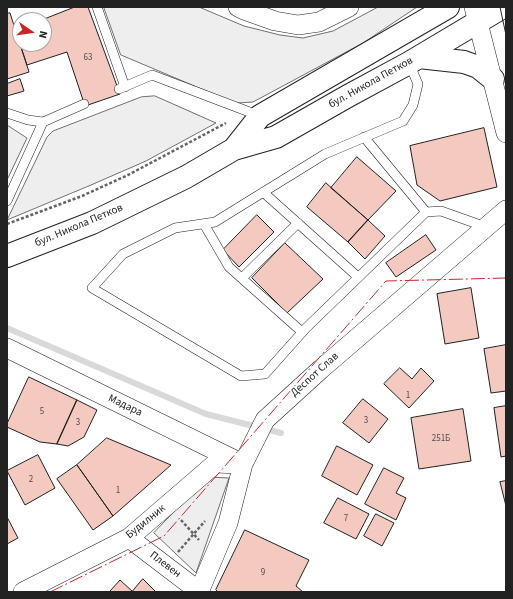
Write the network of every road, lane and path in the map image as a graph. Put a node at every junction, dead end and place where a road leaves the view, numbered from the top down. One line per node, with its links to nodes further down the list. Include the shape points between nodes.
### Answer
1 (97, 7): 11 (lane, via 122,88 152,75)
2 (238, 7): 3 (street, via 275,21 298,24 319,22)
3 (349, 7)
4 (448, 7): 11 (highway, бул. Никола Петков)
5 (503, 7): 6 (highway, бул. Никола Петков)
6 (476, 14): 7 (highway, бул. Никола Петков); 8 (street)
7 (414, 60): 8 (highway, via 464,62 478,67); 14 (lane, via 418,84 413,105 403,121); 15 (highway, бул. Никола Петков, via 276,137)
8 (492, 79): 13 (street)
9 (84, 104): 12 (lane)
10 (7, 113): 12 (lane)
11 (254, 114): 15 (highway, бул. Никола Петков); 21 (path, via 82,196)
12 (43, 122): 17 (lane)
13 (506, 134)
14 (364, 137): 16 (lane, via 325,154); 19 (lane)
15 (234, 148): 24 (highway, бул. Никола Петков, via 186,177 92,223)
16 (263, 192): 20 (lane); 22 (lane, via 215,222)
17 (7, 200)
18 (506, 210): 23 (street, Деспот Слав)
19 (426, 212): 23 (lane, via 441,211); 25 (lane)
20 (298, 223): 25 (lane); 26 (lane)
21 (7, 224)
22 (204, 224): 26 (lane, via 229,267); 27 (lane, via 175,228 123,254 92,288 241,376 265,374)
23 (486, 227): 29 (street, Деспот Слав, via 265,420)
24 (7, 256)
25 (358, 277): 27 (lane)
26 (242, 278): 27 (lane)
27 (302, 332)
28 (7, 348): 29 (street, Мадара)
29 (243, 464): 30 (street, Будилник, via 216,463); 34 (street, Деспот Слав, via 228,523)
30 (167, 505): 32 (path); 33 (street, Будилник)
31 (209, 517): 32 (path)
32 (194, 534): 34 (path); 35 (path)
33 (129, 538): 35 (street, Плевен); 36 (street, Будилник)
34 (215, 556): 37 (street, Деспот Слав)
35 (166, 566): 37 (street, Плевен)
36 (23, 592)
37 (200, 592)

